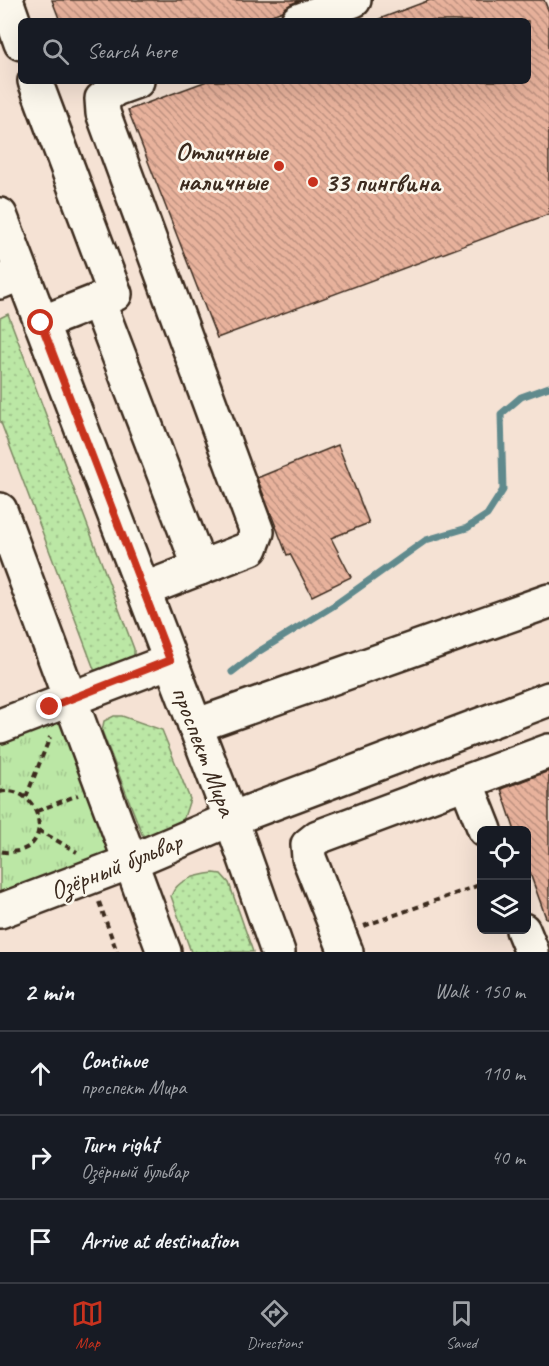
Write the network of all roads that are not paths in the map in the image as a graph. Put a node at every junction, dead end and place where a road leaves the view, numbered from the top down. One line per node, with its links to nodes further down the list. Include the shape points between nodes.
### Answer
1 (354, 0): 2 (street)
2 (306, 18)
3 (36, 84): 7 (street, via 115,294)
4 (129, 84): 10 (street, via 102,99 103,113 257,532 251,548)
5 (0, 215): 6 (street, проспект Мира)
6 (11, 277): 8 (street, проспект Мира)
7 (98, 301): 8 (street); 10 (street)
8 (41, 323): 11 (street, проспект Мира)
9 (0, 510): 14 (street)
10 (200, 568): 11 (street)
11 (143, 590): 13 (street, проспект Мира)
12 (549, 601): 17 (street)
13 (170, 660): 14 (street); 17 (street, проспект Мира)
14 (71, 699): 16 (street); 22 (street)
15 (549, 699): 20 (street, Озёрный бульвар)
16 (0, 726)
17 (195, 726): 20 (street, проспект Мира)
18 (549, 751): 19 (street)
19 (466, 782): 21 (street); 25 (street, via 318,837 308,845 309,858)
20 (231, 819): 22 (street, Озёрный бульвар); 27 (street, проспект Мира)
21 (483, 826)
22 (130, 862): 23 (street, Озёрный бульвар); 26 (street)
23 (0, 911)
24 (525, 934): 28 (street)
25 (342, 943)
26 (164, 952)
27 (278, 952)
28 (532, 952)

